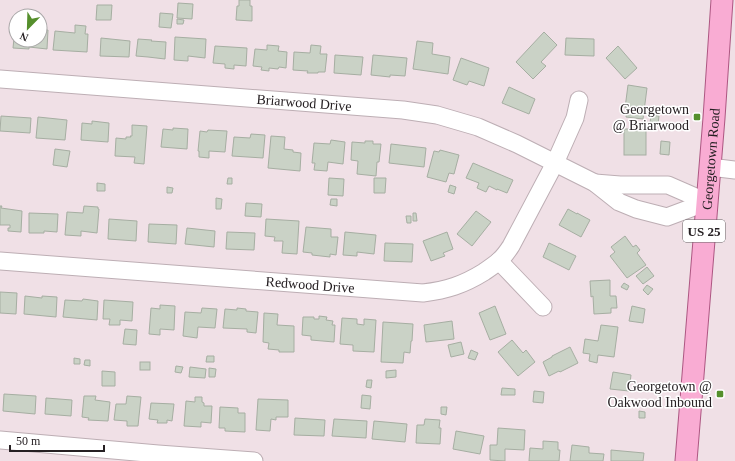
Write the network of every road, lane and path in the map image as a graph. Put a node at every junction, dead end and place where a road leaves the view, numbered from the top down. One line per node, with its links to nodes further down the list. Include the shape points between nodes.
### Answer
1 (726, 4): 5 (main road, Georgetown Road / US 25)
2 (0, 79): 4 (street, Briarwood Drive, via 403,110 437,115 478,127)
3 (579, 100): 4 (street, Redwood Drive, via 575,118)
4 (555, 163): 7 (street, Briarwood Drive); 10 (street, Redwood Drive, via 511,246)
5 (710, 167): 6 (street); 8 (main road, Georgetown Road / US 25)
6 (735, 170)
7 (595, 183): 8 (street, Briarwood Drive, via 668,185); 8 (street, Briarwood Drive, via 618,202 667,217)
8 (707, 202): 15 (main road, Georgetown Road / US 25)
9 (0, 261): 10 (street, Redwood Drive, via 422,293 454,287 471,280)
10 (499, 262): 11 (street)
11 (543, 307)
12 (0, 440): 13 (street)
13 (158, 458): 14 (street)
14 (254, 461)
15 (686, 461)

